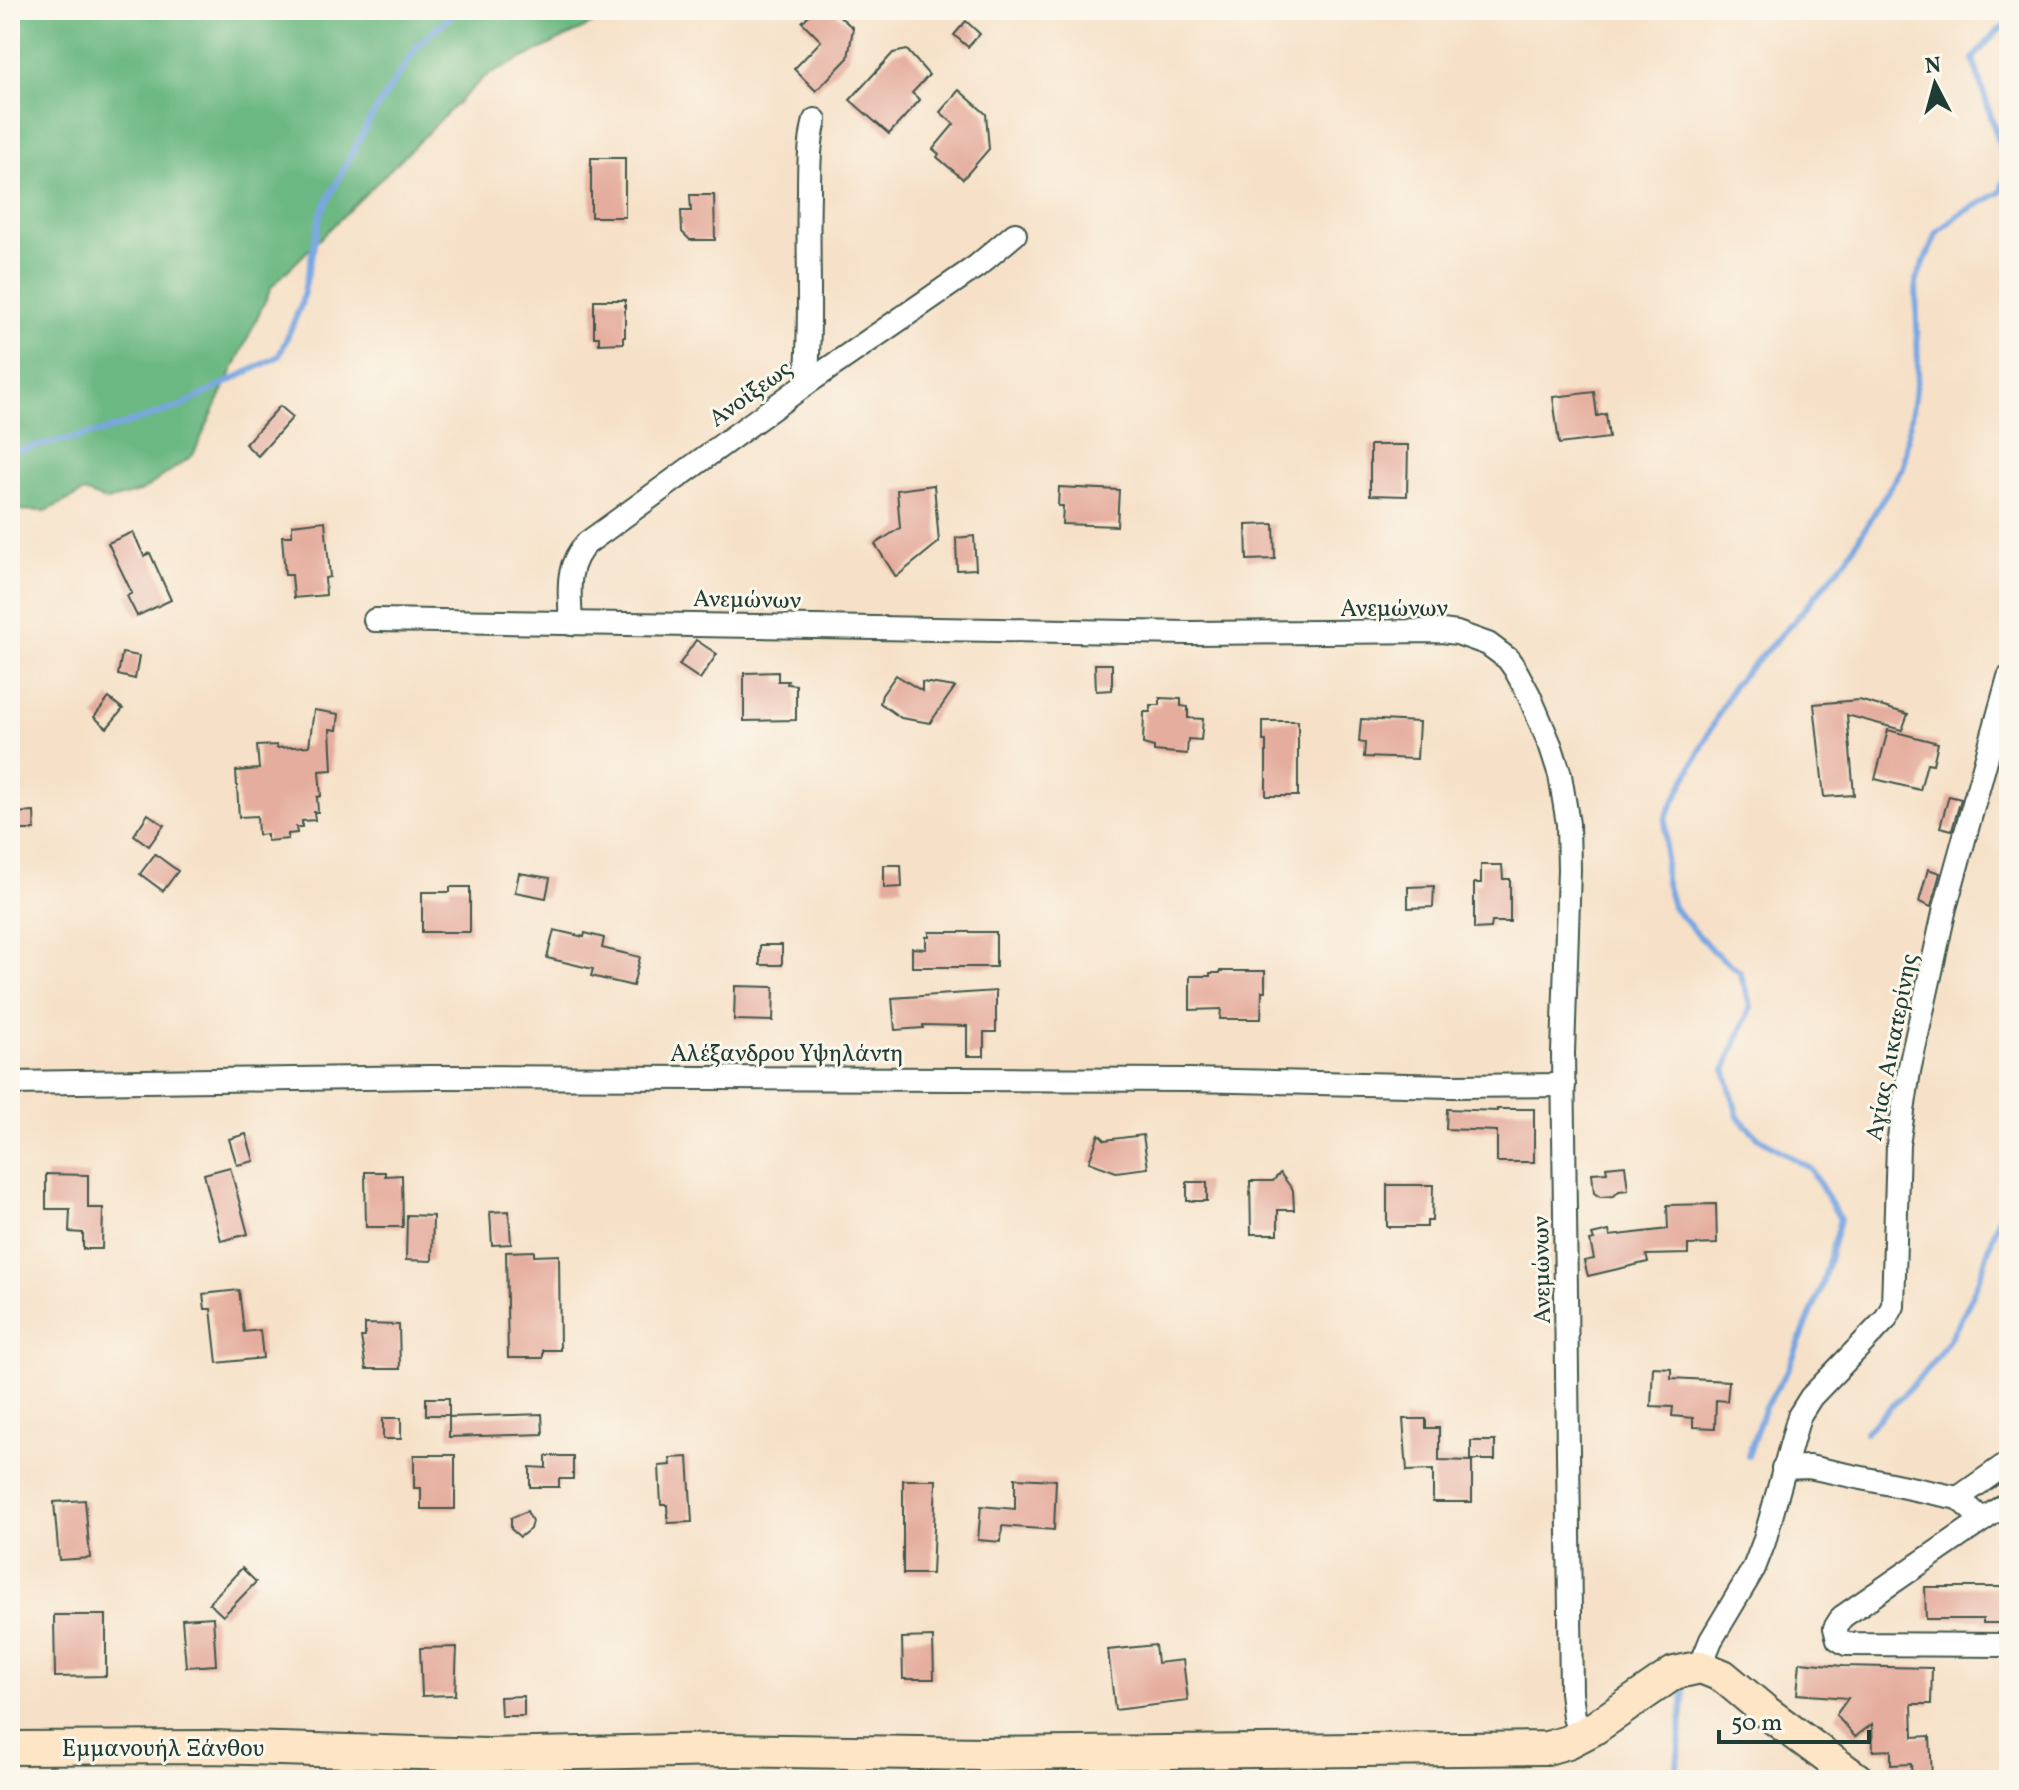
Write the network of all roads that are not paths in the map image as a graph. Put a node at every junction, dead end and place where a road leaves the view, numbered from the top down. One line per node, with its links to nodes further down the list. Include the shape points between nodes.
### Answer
1 (815, 120): 3 (street, via 810,138)
2 (1015, 234): 3 (street, Ανοίξεως)
3 (806, 384): 5 (street, Ανοίξεως, via 581,550 570,568)
4 (375, 620): 5 (street, Ανεμώνων)
5 (571, 624): 8 (street, Ανεμώνων, via 1248,634 1442,631 1488,644 1508,659 1529,695 1560,775 1566,809)
6 (2009, 677): 10 (street, Αγίας Αικατερίνης, via 1945,908 1909,1071 1898,1145 1893,1306 1811,1397 1799,1416)
7 (10, 1083): 8 (street, Αλέξανδρου Υψηλάντη, via 431,1077)
8 (1564, 1085): 16 (street, Ανεμώνων, via 1571,1692)
9 (2009, 1462): 11 (street)
10 (1783, 1468): 11 (street, via 1809,1467); 15 (street, Αγίας Αικατερίνης, via 1754,1568)
11 (1958, 1498): 13 (street)
12 (2009, 1502): 13 (street)
13 (1983, 1520): 14 (street, via 1842,1617 1835,1628 1846,1644)
14 (2009, 1645)
15 (1693, 1668): 16 (street, Εμμανουήλ Ξάνθου, via 1669,1676); 18 (street, via 1723,1676)
16 (1580, 1736): 17 (street, Εμμανουήλ Ξάνθου, via 1547,1748 1277,1753 721,1750 488,1755)
17 (10, 1748)
18 (1858, 1780)

